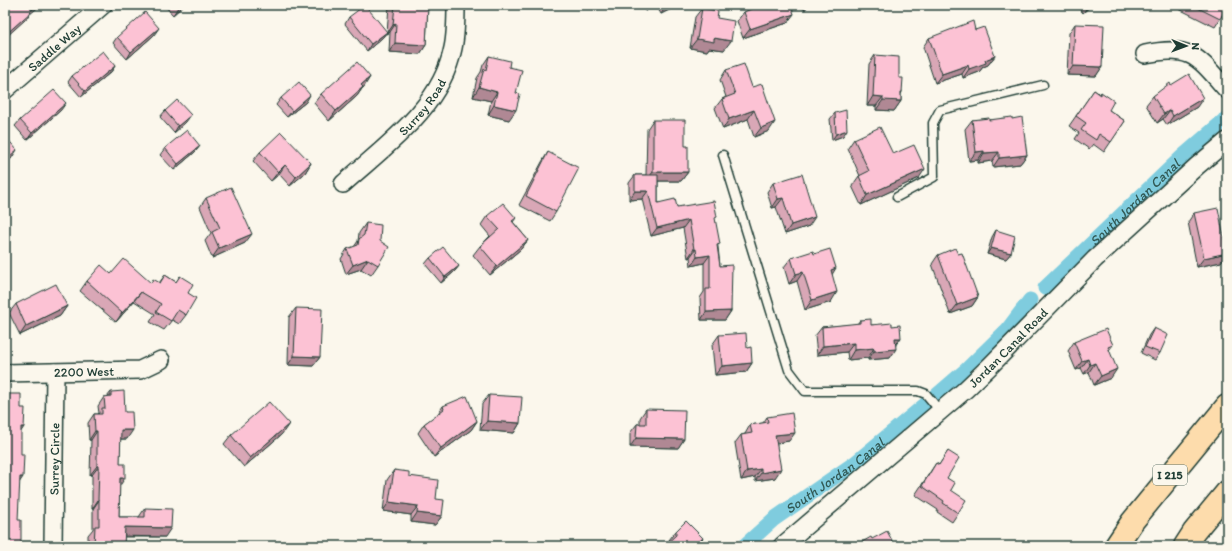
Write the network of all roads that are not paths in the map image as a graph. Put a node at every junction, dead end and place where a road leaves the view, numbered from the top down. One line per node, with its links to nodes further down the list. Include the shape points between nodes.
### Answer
1 (103, 5): 5 (street, Saddle Way)
2 (456, 5): 9 (street, Surrey Road, via 453,49 436,91 404,130)
3 (1145, 54): 6 (street, via 1162,50 1183,51 1205,65)
4 (1043, 85): 10 (lane, via 940,110 933,122 934,177)
5 (5, 90)
6 (1227, 90)
7 (1227, 141): 15 (street, Jordan Canal Road, via 1090,263 990,367)
8 (723, 155): 15 (lane, via 789,370 805,391 918,391 926,394)
9 (343, 184)
10 (897, 197)
11 (161, 360): 12 (street, 2200 West, via 140,370)
12 (55, 372): 13 (street, 2200 West); 17 (street, Surrey Circle)
13 (5, 373)
14 (1227, 406): 19 (highway, I 215, via 1132,522)
15 (940, 411): 18 (street, Jordan Canal Road)
16 (1227, 492): 20 (highway)
17 (53, 546)
18 (782, 546)
19 (1116, 546)
20 (1185, 546)

